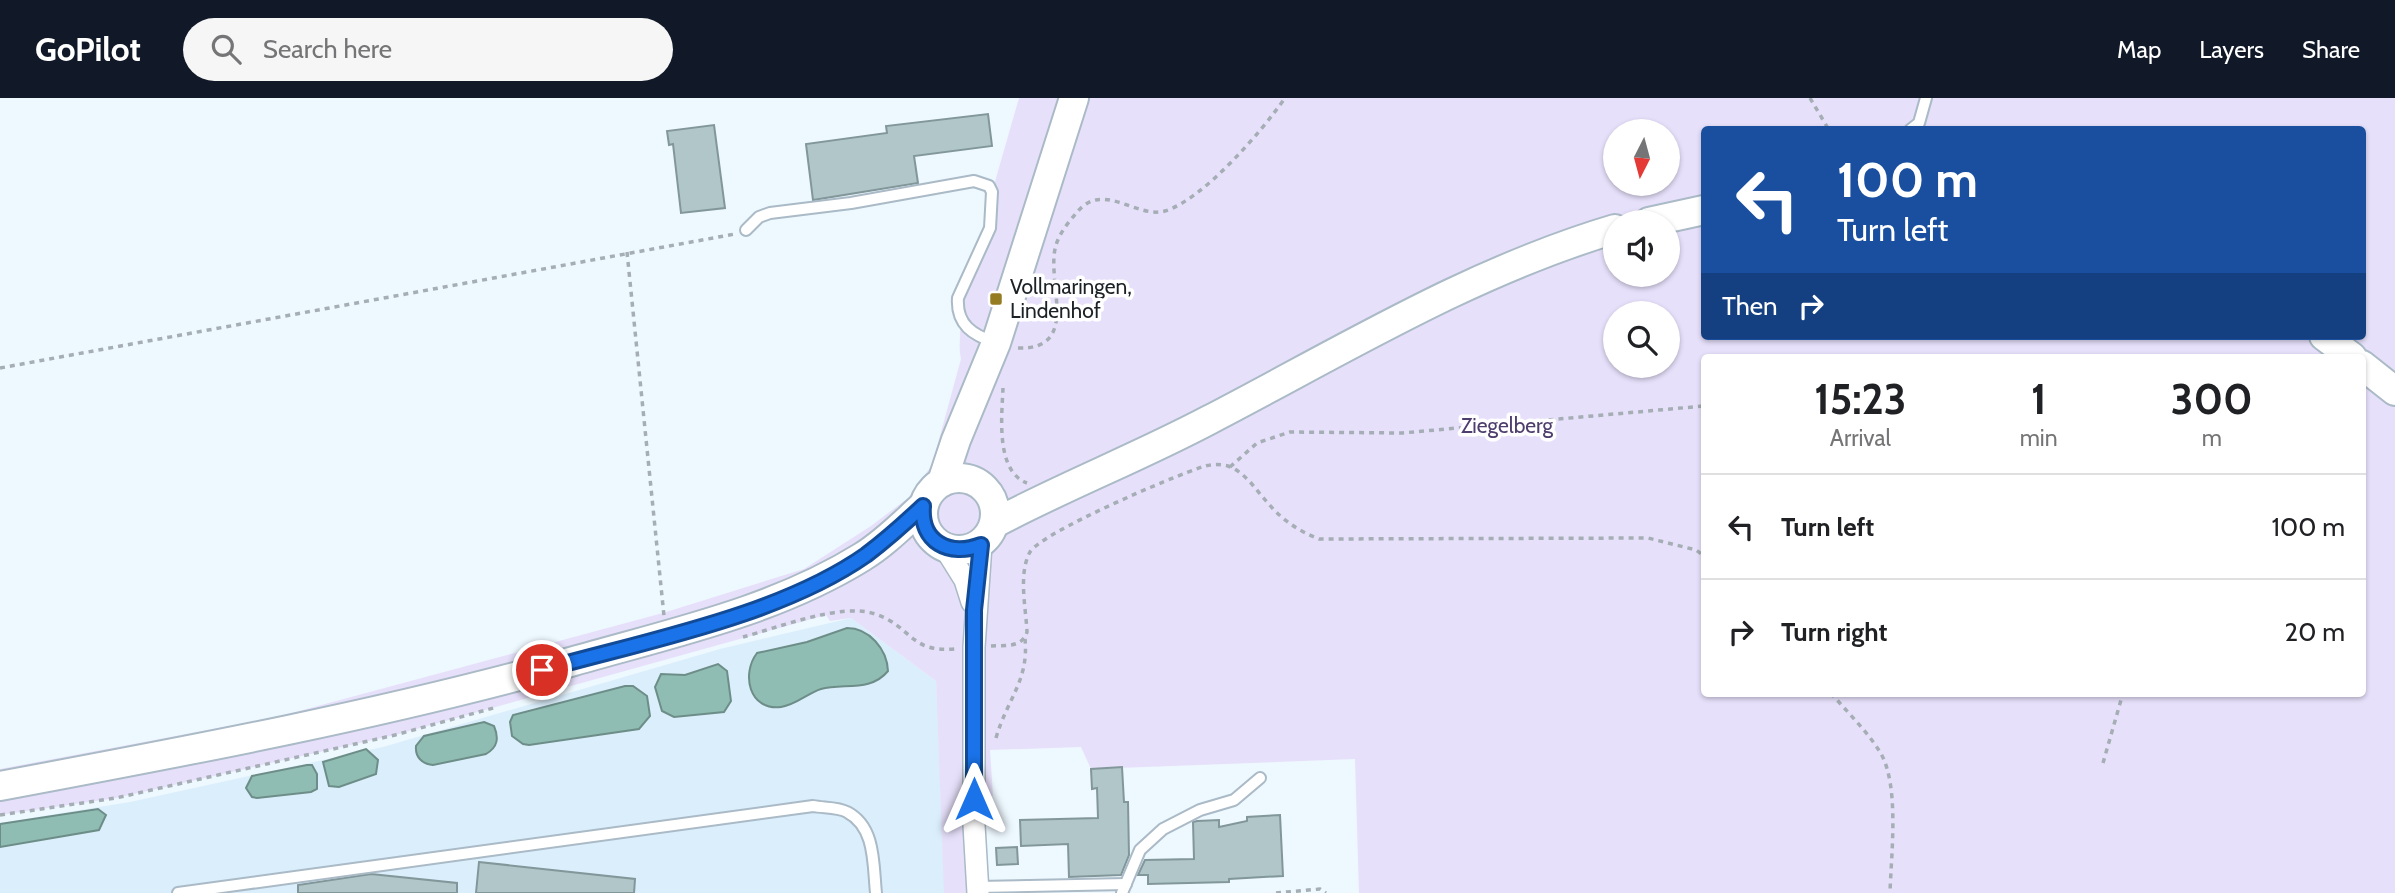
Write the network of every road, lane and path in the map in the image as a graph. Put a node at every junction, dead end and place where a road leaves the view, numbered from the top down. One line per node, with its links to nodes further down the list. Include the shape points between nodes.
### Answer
1 (1074, 98): 13 (street)
2 (1285, 98): 13 (path, via 1259,135 1187,200 1163,212 1115,200 1083,206 1056,244 1053,280 1058,320 1054,332 1026,348)
3 (1810, 98): 5 (path)
4 (1926, 98): 6 (lane)
5 (1827, 126)
6 (1915, 126)
7 (1701, 211): 8 (street)
8 (1680, 215)
9 (746, 230): 11 (path); 13 (lane, via 758,217 770,213 983,183 992,192 990,228 958,298 957,311 970,331)
10 (1603, 233): 23 (street, via 1510,265 1402,316 1128,463)
11 (627, 252): 15 (path); 30 (path)
12 (2329, 340): 14 (street)
13 (996, 343): 20 (street)
14 (2348, 354)
15 (0, 368)
16 (2366, 368): 18 (street)
17 (1003, 384): 23 (path, via 1002,451 1021,481)
18 (2395, 391)
19 (1701, 406): 21 (path, via 1402,433 1290,432 1257,443)
20 (968, 413): 22 (street); 25 (street, via 968,442)
21 (1230, 467): 27 (path, via 1281,517 1318,539 1648,538); 31 (path, via 1203,467 1039,542 1026,562)
22 (942, 482): 24 (street); 25 (street, via 958,478)
23 (1052, 493): 25 (street)
24 (923, 506): 26 (street, via 923,516); 28 (street)
25 (985, 512): 26 (street, via 967,550); 29 (street)
26 (937, 542): 28 (street); 29 (street, via 965,580)
27 (1701, 554)
28 (864, 556): 30 (street, via 759,607)
29 (974, 610): 33 (street)
30 (666, 635): 40 (street, via 362,715)
31 (1025, 639): 33 (path, via 1017,644); 37 (path, via 1025,671)
32 (730, 641): 33 (path, via 850,612 874,613 931,650)
33 (974, 647): 44 (street)
34 (1834, 697): 49 (path, via 1885,765 1891,806)
35 (2122, 697): 38 (path)
36 (497, 706): 41 (path, via 396,735 116,798)
37 (996, 738)
38 (2103, 763)
39 (1259, 778): 42 (lane, via 1234,800 1200,810 1163,829 1140,850)
40 (0, 786)
41 (0, 815)
42 (1124, 888): 43 (lane)
43 (1028, 889): 44 (lane)
44 (978, 890)
45 (178, 893): 46 (lane, via 813,806 845,811 863,825 872,848)
46 (876, 893)
47 (1276, 893): 48 (path, via 1320,889)
48 (1326, 893)
49 (1890, 893)

